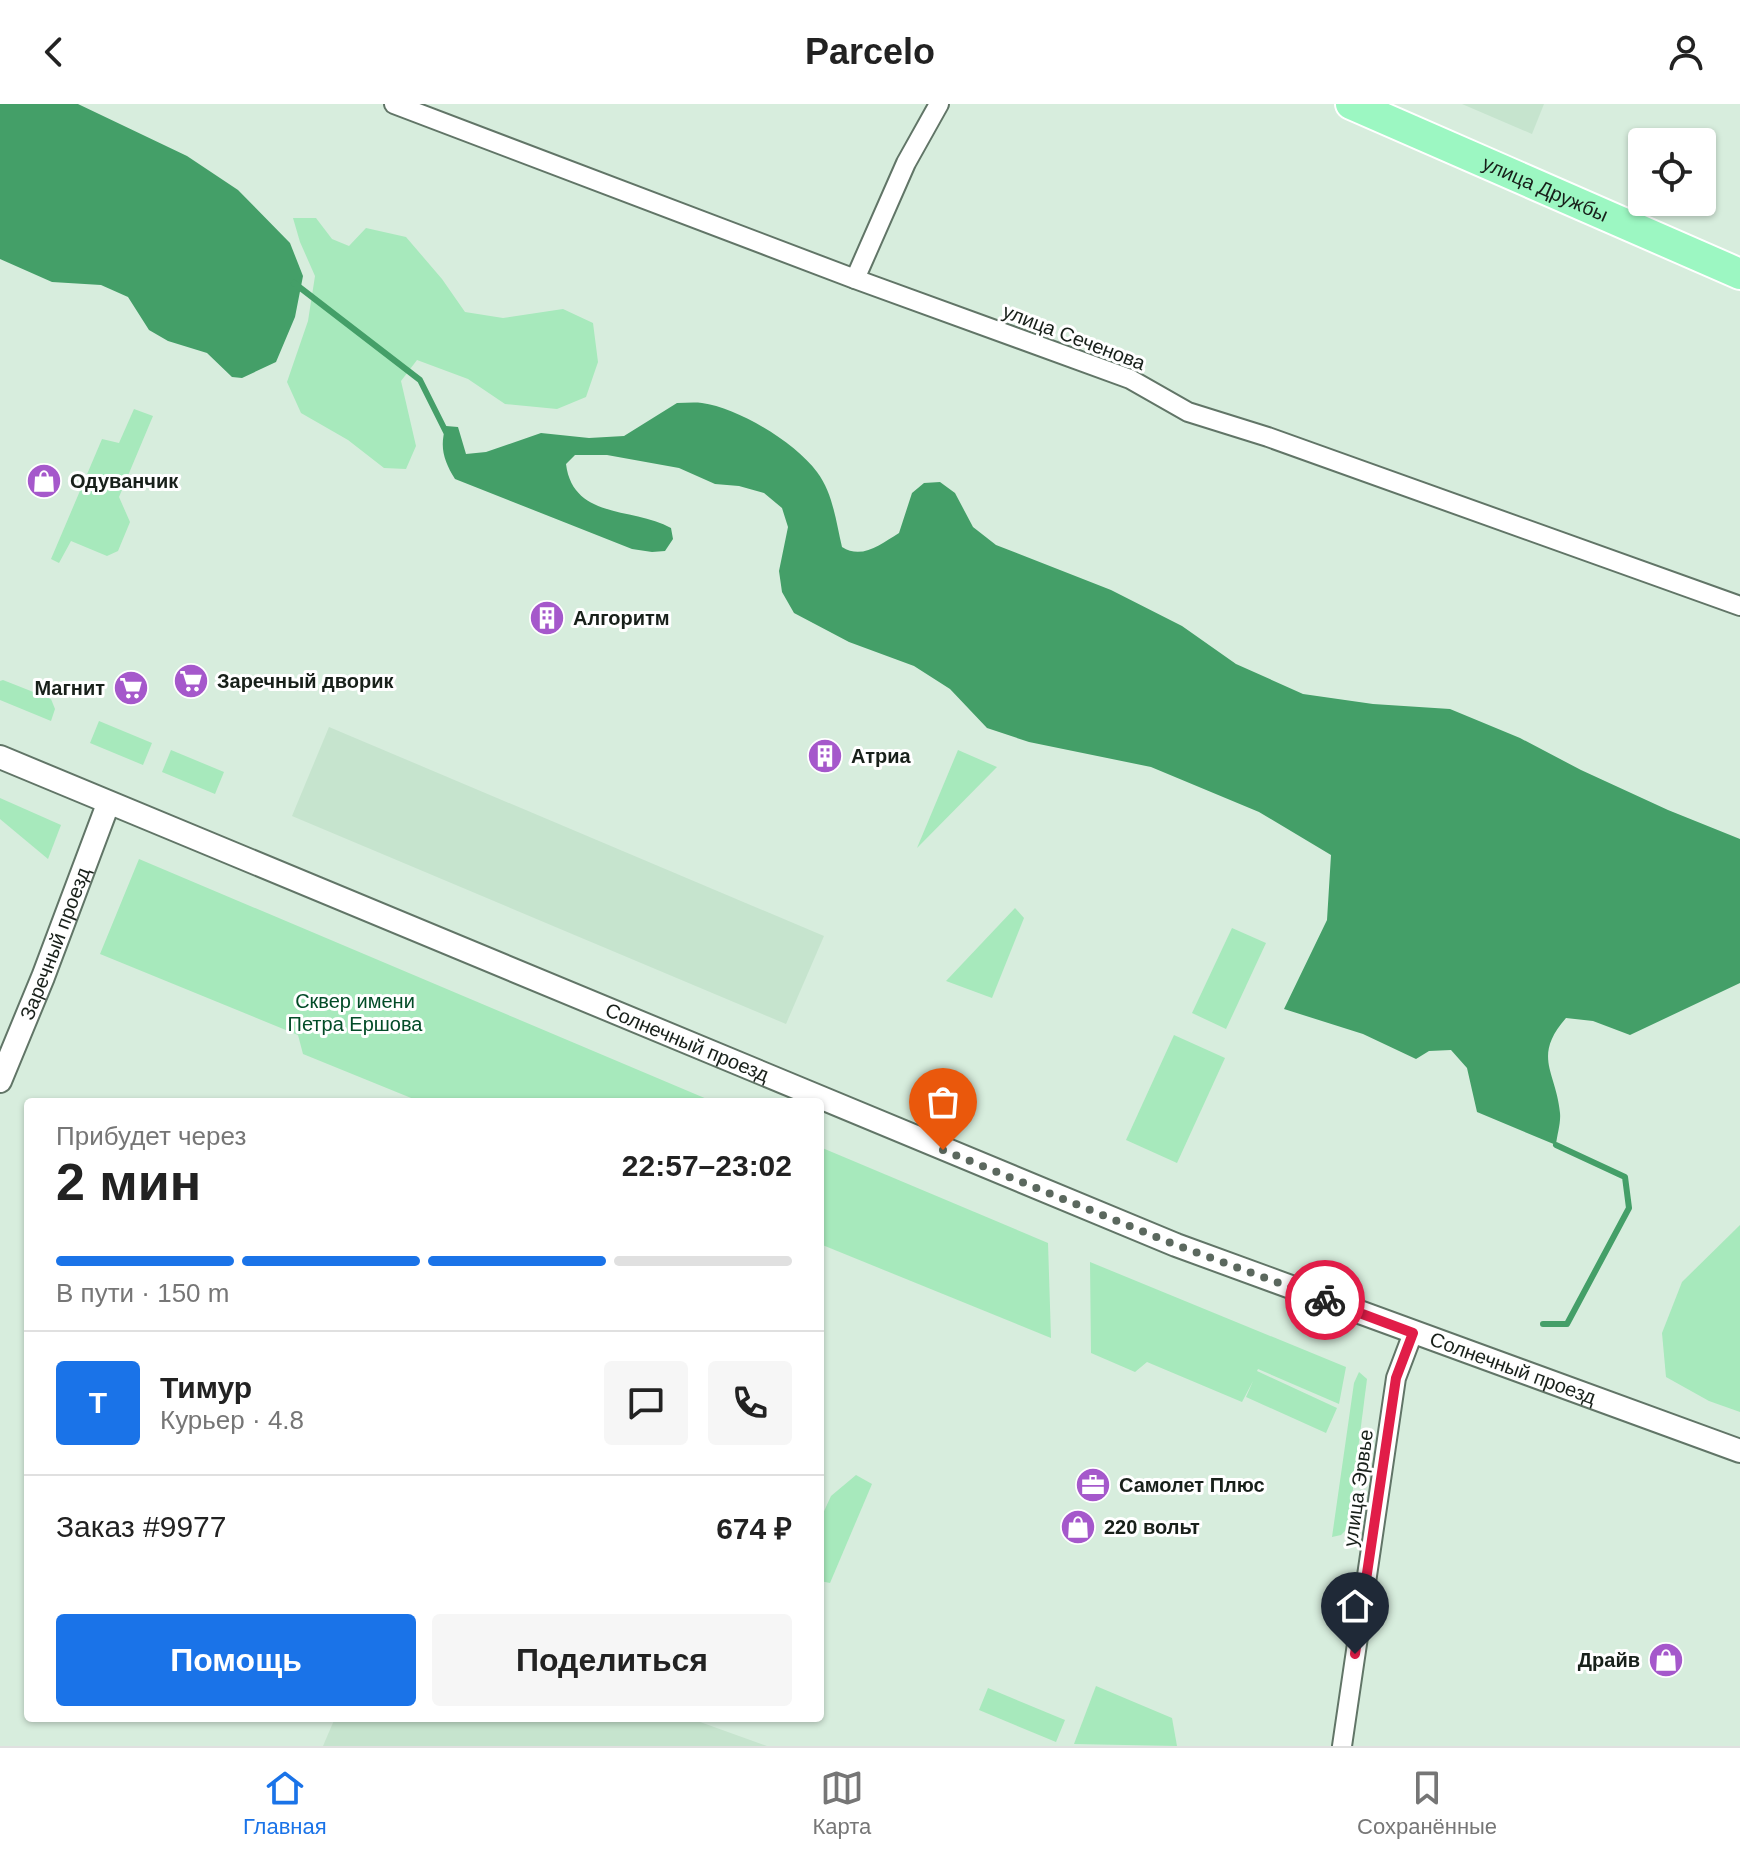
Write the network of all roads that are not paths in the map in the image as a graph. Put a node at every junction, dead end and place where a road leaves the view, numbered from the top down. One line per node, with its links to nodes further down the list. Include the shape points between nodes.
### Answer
1 (394, 104): 5 (street, улица Сеченова)
2 (939, 104): 5 (street, via 906,163)
3 (1351, 104): 4 (main road, улица Дружбы)
4 (1727, 268): 6 (main road)
5 (855, 279): 7 (street, улица Сеченова, via 1130,379 1188,412)
6 (1740, 298)
7 (1740, 606)
8 (0, 757): 9 (street, Солнечный проезд)
9 (108, 804): 10 (street, Заречный проезд); 11 (street, Солнечный проезд)
10 (0, 1081)
11 (819, 1098)
12 (824, 1100): 13 (street, Солнечный проезд, via 1162,1240)
13 (1413, 1333): 14 (street, Солнечный проезд); 15 (street, улица Эрвье, via 1396,1378)
14 (1740, 1451)
15 (1342, 1746)

